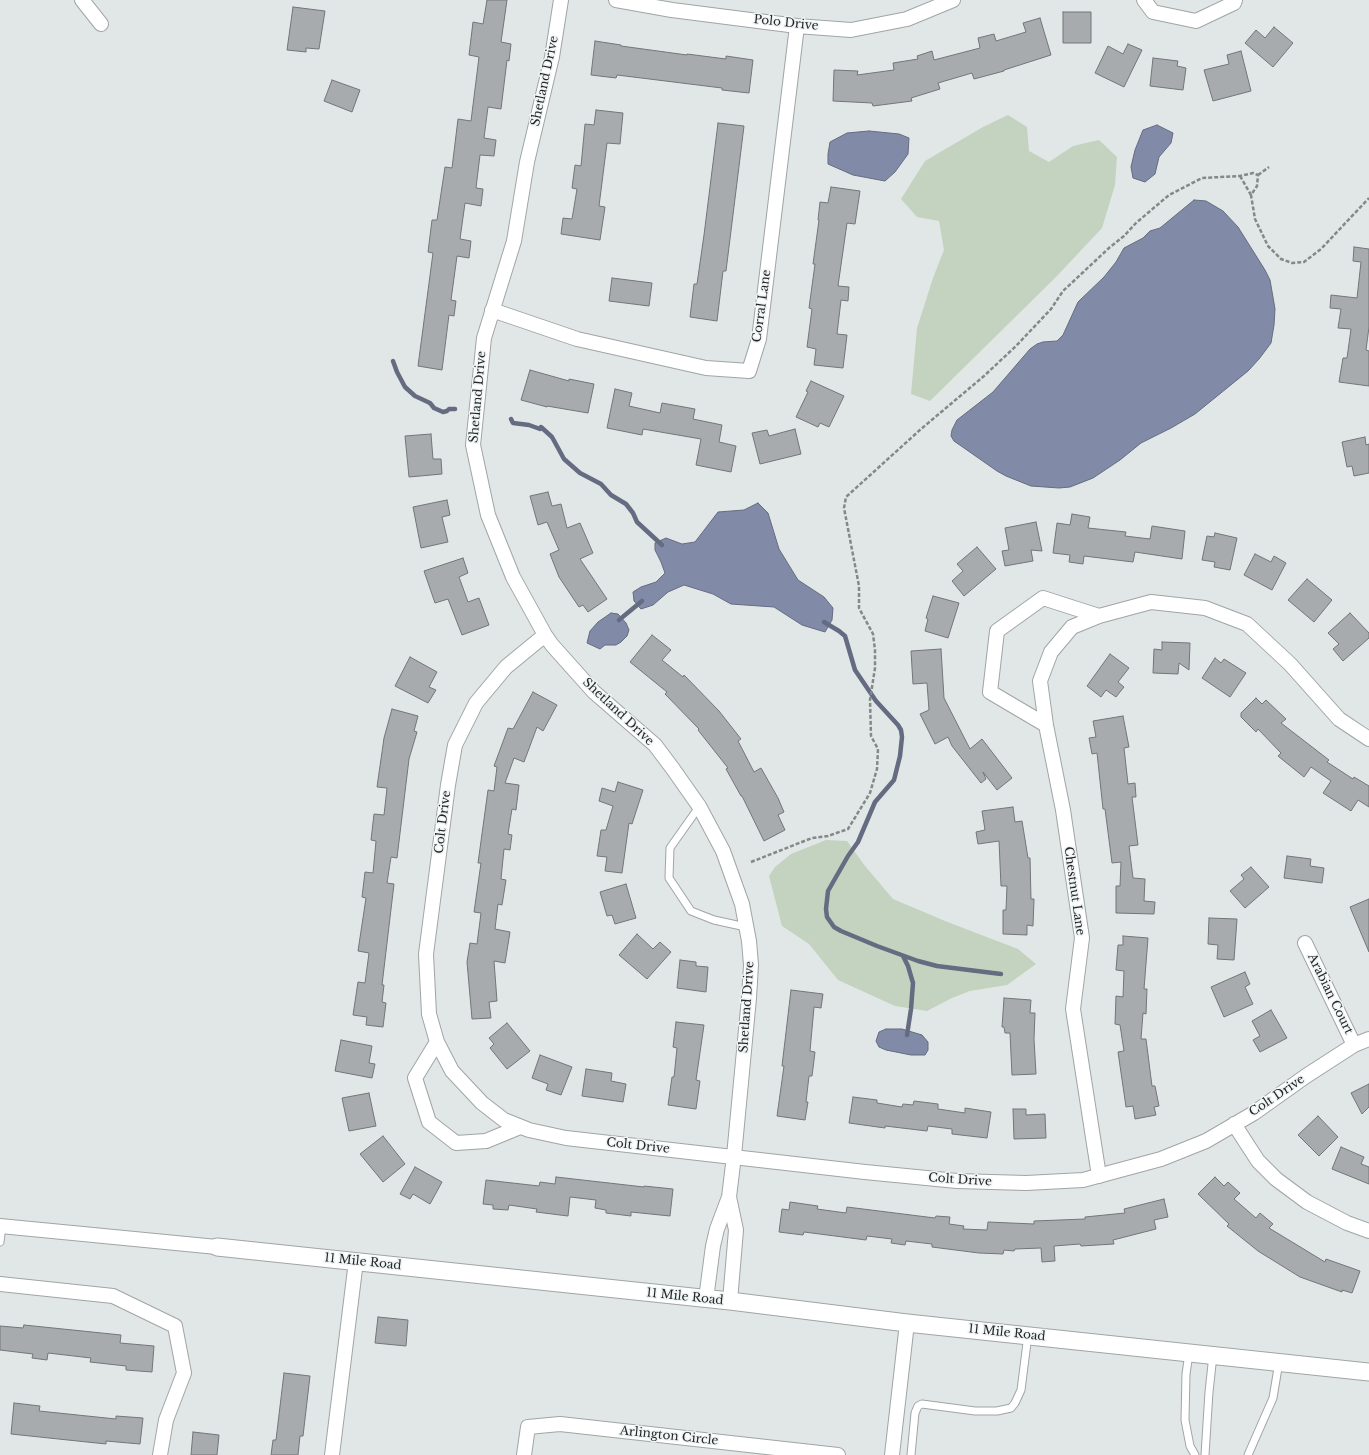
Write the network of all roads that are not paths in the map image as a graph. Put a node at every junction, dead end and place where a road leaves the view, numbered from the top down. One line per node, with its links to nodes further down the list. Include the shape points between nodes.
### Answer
1 (82, 0): 7 (street)
2 (561, 0): 9 (street, Shetland Drive, via 552,57 527,162 514,241)
3 (616, 0): 8 (street, Polo Drive)
4 (953, 0): 8 (street, Polo Drive, via 907,19 851,30)
5 (1144, 0): 6 (street, via 1153,12 1196,21 1234,3)
6 (1235, 0)
7 (101, 24)
8 (797, 26): 9 (street, Corral Lane, via 759,339 749,371 706,368 577,339)
9 (492, 310): 11 (street, Shetland Drive, via 484,338 473,445 488,515 513,578)
10 (1099, 616): 12 (street, Chestnut Lane, via 1072,627 1052,652 1040,681); 12 (street, via 1044,598 997,631 990,692); 13 (street, Chestnut Lane, via 1151,602 1205,608 1247,624 1290,664 1339,719)
11 (545, 635): 14 (street, Shetland Drive, via 594,692 655,745); 18 (street, Colt Drive, via 506,667 476,703 455,745 426,954 430,1014)
12 (1046, 725): 23 (street, Chestnut Lane, via 1063,810 1082,938 1073,1009)
13 (1369, 739)
14 (700, 806): 15 (street, Shetland Drive, via 722,851 742,904); 15 (lane, via 670,848 669,878 691,911 714,920)
15 (746, 927): 22 (street, Shetland Drive, via 751,966)
16 (1305, 942): 19 (street, Arabian Court)
17 (1369, 1039): 19 (street, Colt Drive)
18 (437, 1042): 21 (street, Colt Drive, via 452,1071 482,1103 504,1120); 21 (street, via 415,1078 429,1122 456,1143 486,1141)
19 (1354, 1045): 20 (street, Colt Drive)
20 (1234, 1124): 23 (street, Colt Drive, via 1206,1141 1161,1159); 26 (street, via 1258,1161 1276,1179 1306,1202)
21 (520, 1127): 22 (street, Colt Drive, via 566,1138)
22 (734, 1156): 23 (street, Colt Drive, via 957,1181 1026,1183 1082,1180); 24 (street, Shetland Drive)
23 (1098, 1176)
24 (729, 1197): 31 (street, Shetland Drive, via 713,1246); 32 (street, Shetland Drive, via 736,1230)
25 (1, 1226): 27 (lane); 28 (street, 11 Mile Road)
26 (1369, 1231)
27 (0, 1242)
28 (217, 1247): 29 (street, 11 Mile Road)
29 (356, 1261): 31 (street, 11 Mile Road); 40 (street)
30 (0, 1284): 39 (street, via 113,1296 175,1326 184,1373 166,1420)
31 (706, 1299): 32 (street, 11 Mile Road)
32 (730, 1301): 33 (street, 11 Mile Road)
33 (907, 1323): 34 (street, 11 Mile Road); 43 (street)
34 (1028, 1335): 35 (street, 11 Mile Road); 44 (lane, via 1020,1390 1011,1408 975,1411 922,1404 915,1413)
35 (1189, 1352): 36 (street, 11 Mile Road); 45 (lane, via 1186,1374 1186,1420 1190,1446)
36 (1213, 1355): 37 (street, 11 Mile Road); 46 (lane)
37 (1279, 1362): 38 (street, 11 Mile Road); 47 (lane, via 1273,1398)
38 (1369, 1372)
39 (160, 1455)
40 (332, 1455)
41 (524, 1455): 42 (street, Arlington Circle, via 528,1428 560,1424)
42 (838, 1455)
43 (892, 1455)
44 (911, 1455)
45 (1195, 1455)
46 (1206, 1455)
47 (1248, 1455)

